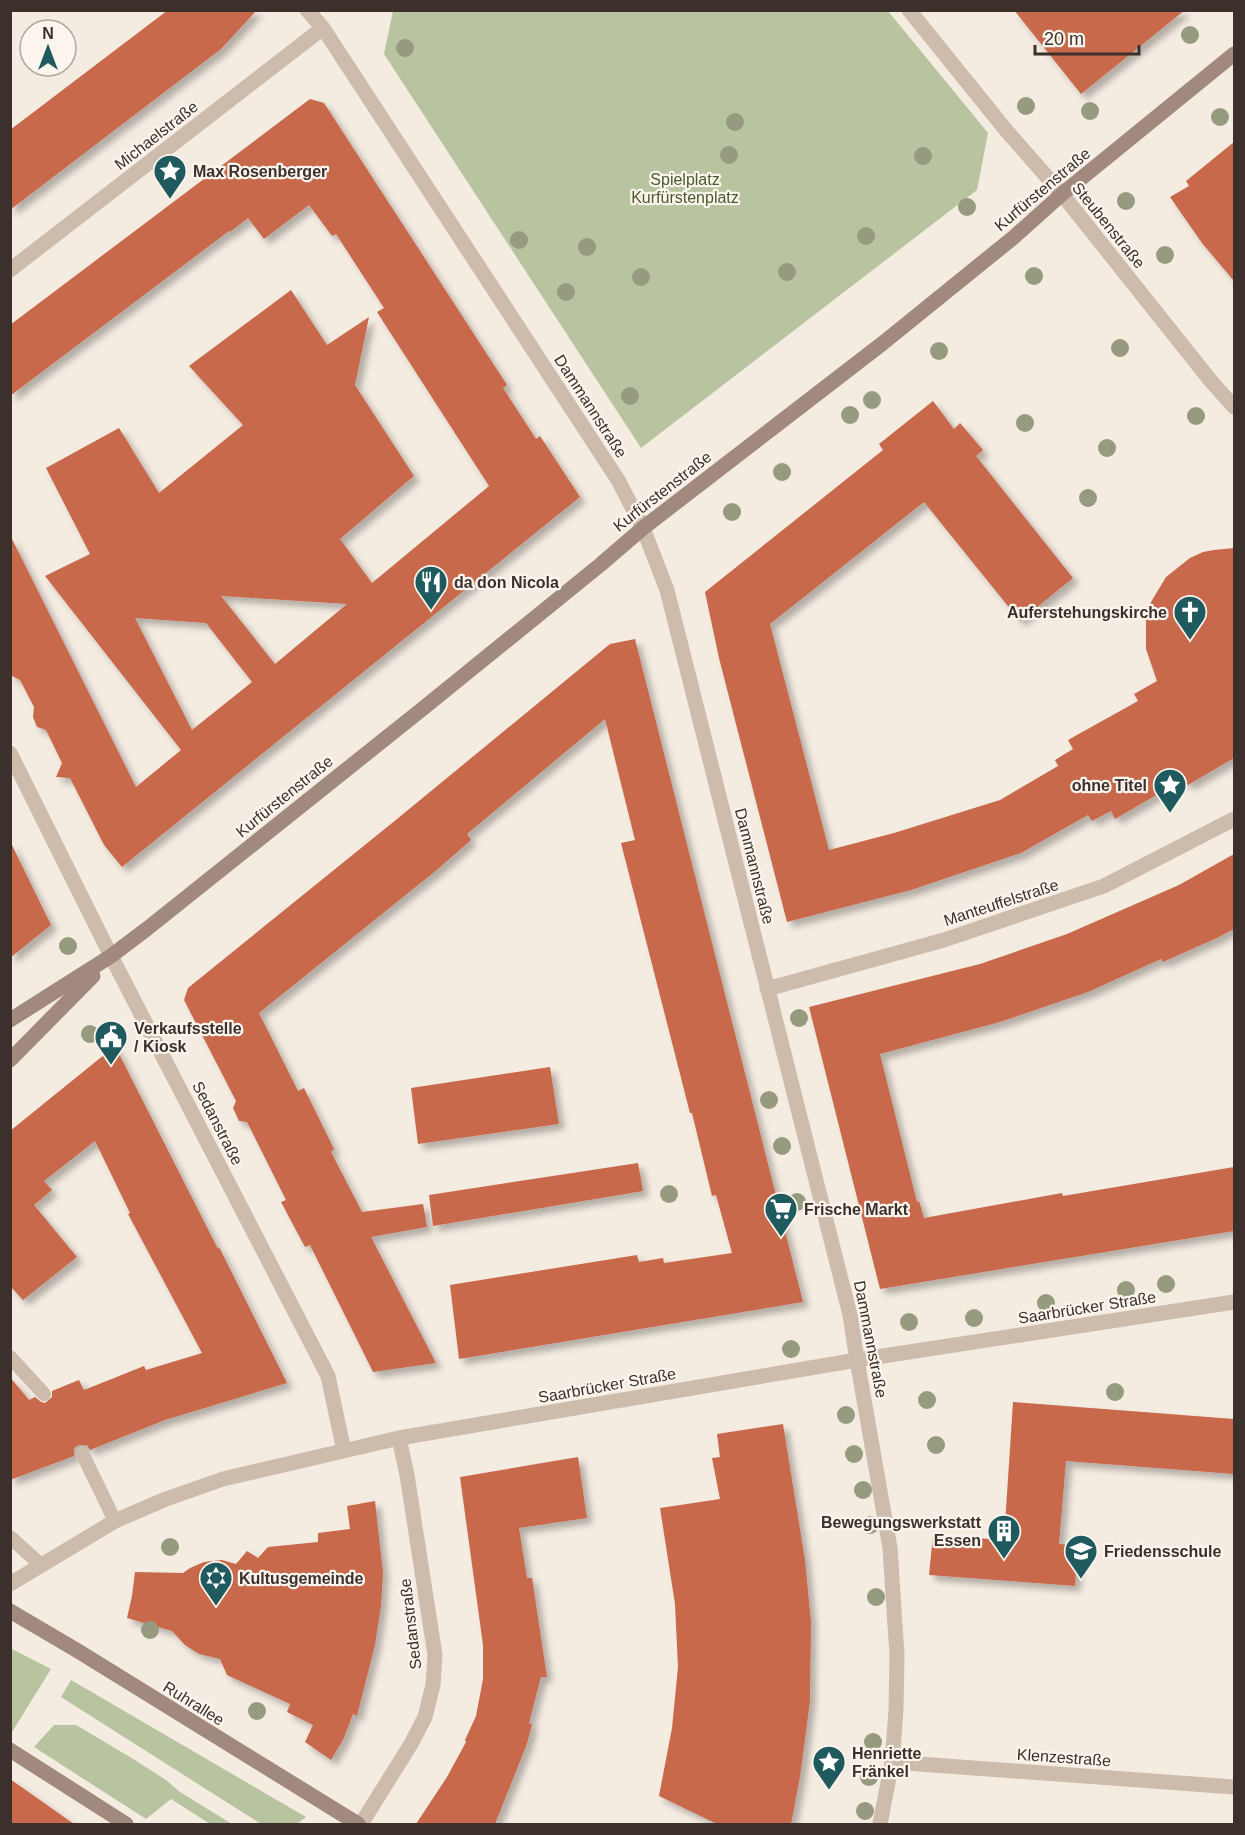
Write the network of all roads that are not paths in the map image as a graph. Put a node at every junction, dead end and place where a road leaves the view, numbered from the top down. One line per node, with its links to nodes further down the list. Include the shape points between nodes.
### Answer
1 (307, 10): 3 (street, Dammannstraße)
2 (909, 10): 5 (street, Steubenstraße)
3 (323, 28): 6 (street, Michaelstraße); 8 (street, Dammannstraße, via 618,480)
4 (1234, 54): 5 (main road, Kurfürstenstraße)
5 (1062, 194): 7 (street, Steubenstraße); 8 (main road, Kurfürstenstraße, via 883,343)
6 (10, 270)
7 (1234, 407)
8 (643, 528): 11 (main road, Kurfürstenstraße); 12 (street, Dammannstraße, via 667,590)
9 (10, 753): 11 (street, Sedanstraße)
10 (1234, 819): 12 (street, Manteuffelstraße, via 1104,886 944,940)
11 (111, 956): 13 (main road, Kurfürstenstraße); 14 (main road, Kurfürstenstraße); 20 (street, Sedanstraße, via 328,1376)
12 (767, 989): 17 (street, Dammannstraße, via 850,1315)
13 (10, 1020)
14 (10, 1060)
15 (1234, 1302): 17 (street, Saarbrücker Straße)
16 (10, 1357): 18 (lane)
17 (857, 1360): 19 (street, Saarbrücker Straße); 28 (street, Dammannstraße, via 891,1548 897,1655)
18 (44, 1394)
19 (399, 1438): 20 (street, Saarbrücker Straße); 31 (street, Sedanstraße, via 435,1655 433,1685 425,1717 411,1744)
20 (344, 1451): 22 (street, Saarbrücker Straße, via 223,1479)
21 (82, 1453): 22 (lane)
22 (116, 1521): 24 (street, Saarbrücker Straße)
23 (10, 1537): 24 (lane)
24 (41, 1565): 25 (street, Saarbrücker Straße)
25 (10, 1584)
26 (10, 1611): 31 (main road, Ruhrallee)
27 (10, 1750): 30 (main road)
28 (892, 1762): 29 (street, Klenzestraße); 32 (street, Dammannstraße)
29 (1234, 1787)
30 (126, 1824)
31 (359, 1824)
32 (880, 1824)

